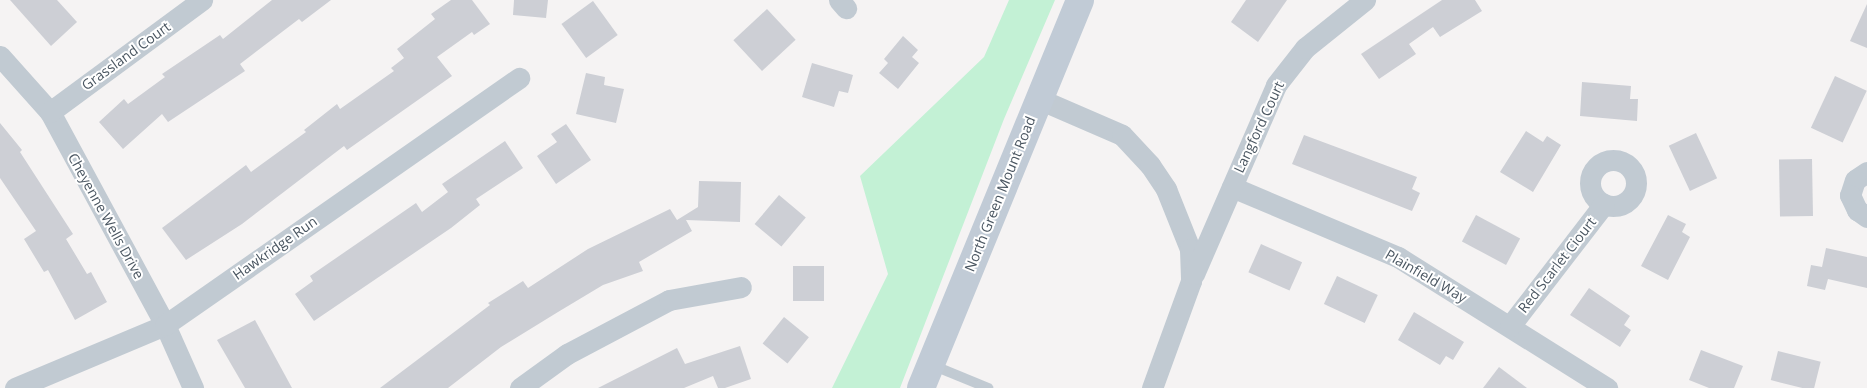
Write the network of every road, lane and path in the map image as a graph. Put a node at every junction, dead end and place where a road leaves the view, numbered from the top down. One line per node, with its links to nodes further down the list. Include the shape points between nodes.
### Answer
1 (202, 0): 7 (street, Grassland Court)
2 (1080, 0): 6 (street, North Green Mount Road)
3 (1365, 0): 9 (street, Langford Court, via 1305,48 1276,85)
4 (0, 56): 7 (street, Cheyenne Wells Drive)
5 (519, 78): 14 (street, Hawkridge Run)
6 (1039, 99): 12 (street, via 1122,135 1150,165 1166,189 1190,249); 16 (street, North Green Mount Road)
7 (50, 112): 14 (street, Cheyenne Wells Drive)
8 (1867, 172): 11 (street, via 1855,180 1850,195 1857,210)
9 (1232, 187): 12 (street, Langford Court); 15 (street, Plainfield Way, via 1398,257)
10 (1604, 204): 15 (street, Red Scarlet Ciourt)
11 (1867, 216)
12 (1191, 281): 21 (street, Langford Court)
13 (741, 288): 19 (street, via 669,300 567,354)
14 (165, 324): 17 (street, Hawkridge Run); 18 (street, Cheyenne Wells Drive)
15 (1510, 326): 22 (street, Plainfield Way)
16 (926, 376): 20 (lane)
17 (15, 388)
18 (193, 388)
19 (520, 388)
20 (988, 388)
21 (1152, 388)
22 (1607, 388)

